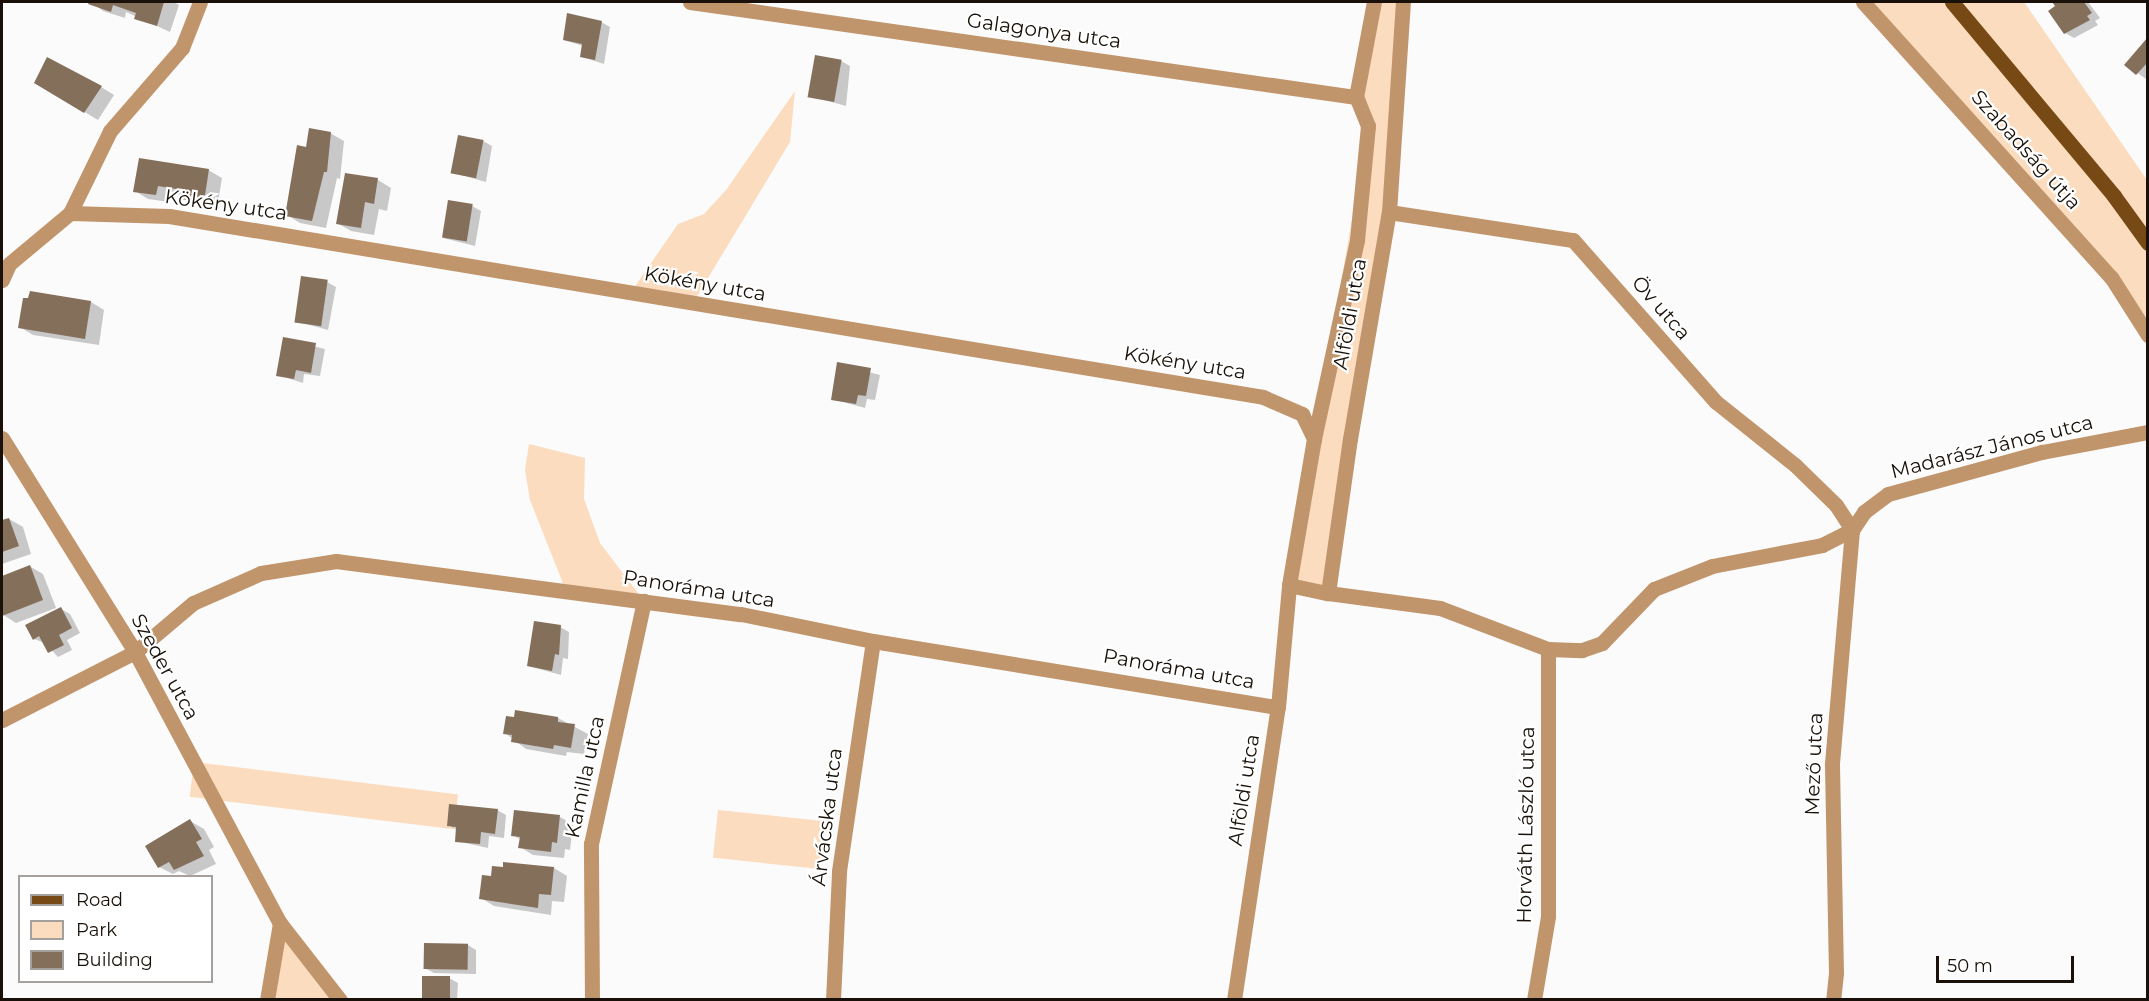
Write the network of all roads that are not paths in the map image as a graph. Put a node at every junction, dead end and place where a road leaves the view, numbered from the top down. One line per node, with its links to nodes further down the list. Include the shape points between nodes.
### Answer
1 (200, 2): 9 (street, via 182,48 110,131)
2 (690, 2): 7 (street, Galagonya utca)
3 (1374, 2): 7 (street)
4 (1403, 2): 8 (street, Alföldi utca)
5 (1863, 2): 12 (street, Szabadság útja, via 2111,277)
6 (1952, 2): 10 (main road, Szabadság útja, via 2033,96)
7 (1356, 97): 15 (street, Alföldi utca, via 1368,126 1364,186 1357,240)
8 (1389, 212): 16 (street, Öv utca, via 1573,240 1716,402 1796,465 1836,505); 18 (street, Alföldi utca)
9 (70, 213): 11 (street, via 9,264); 15 (street, Kökény utca, via 169,216 1263,398 1302,414)
10 (2148, 243)
11 (2, 280)
12 (2148, 335)
13 (2148, 432): 16 (street, Madarász János utca, via 2042,452 1908,487 1876,502)
14 (2, 438): 22 (street, Szeder utca)
15 (1314, 440): 17 (street, Alföldi utca)
16 (1852, 530): 21 (street, Madarász János utca, via 1822,545 1712,566 1667,582 1645,597 1602,643 1582,650); 32 (street, Mező utca, via 1832,765 1836,973)
17 (1289, 585): 18 (street); 23 (street, Alföldi utca)
18 (1328, 593): 21 (street, Madarász János utca, via 1440,608)
19 (644, 601): 20 (street, Panoráma utca, via 741,614); 22 (street, Panoráma utca, via 336,561 261,573 193,603); 28 (street, Kamilla utca, via 591,844)
20 (873, 641): 23 (street, Panoráma utca); 29 (street, Árvácska utca, via 839,871)
21 (1548, 650): 31 (street, Horváth László utca, via 1548,916)
22 (135, 652): 24 (street, Panoráma utca); 25 (street, Szeder utca)
23 (1278, 707): 30 (street, Alföldi utca)
24 (2, 720)
25 (280, 923): 26 (street); 27 (street, Szeder utca)
26 (267, 999)
27 (340, 999)
28 (592, 999)
29 (833, 999)
30 (1234, 999)
31 (1534, 999)
32 (1833, 999)

